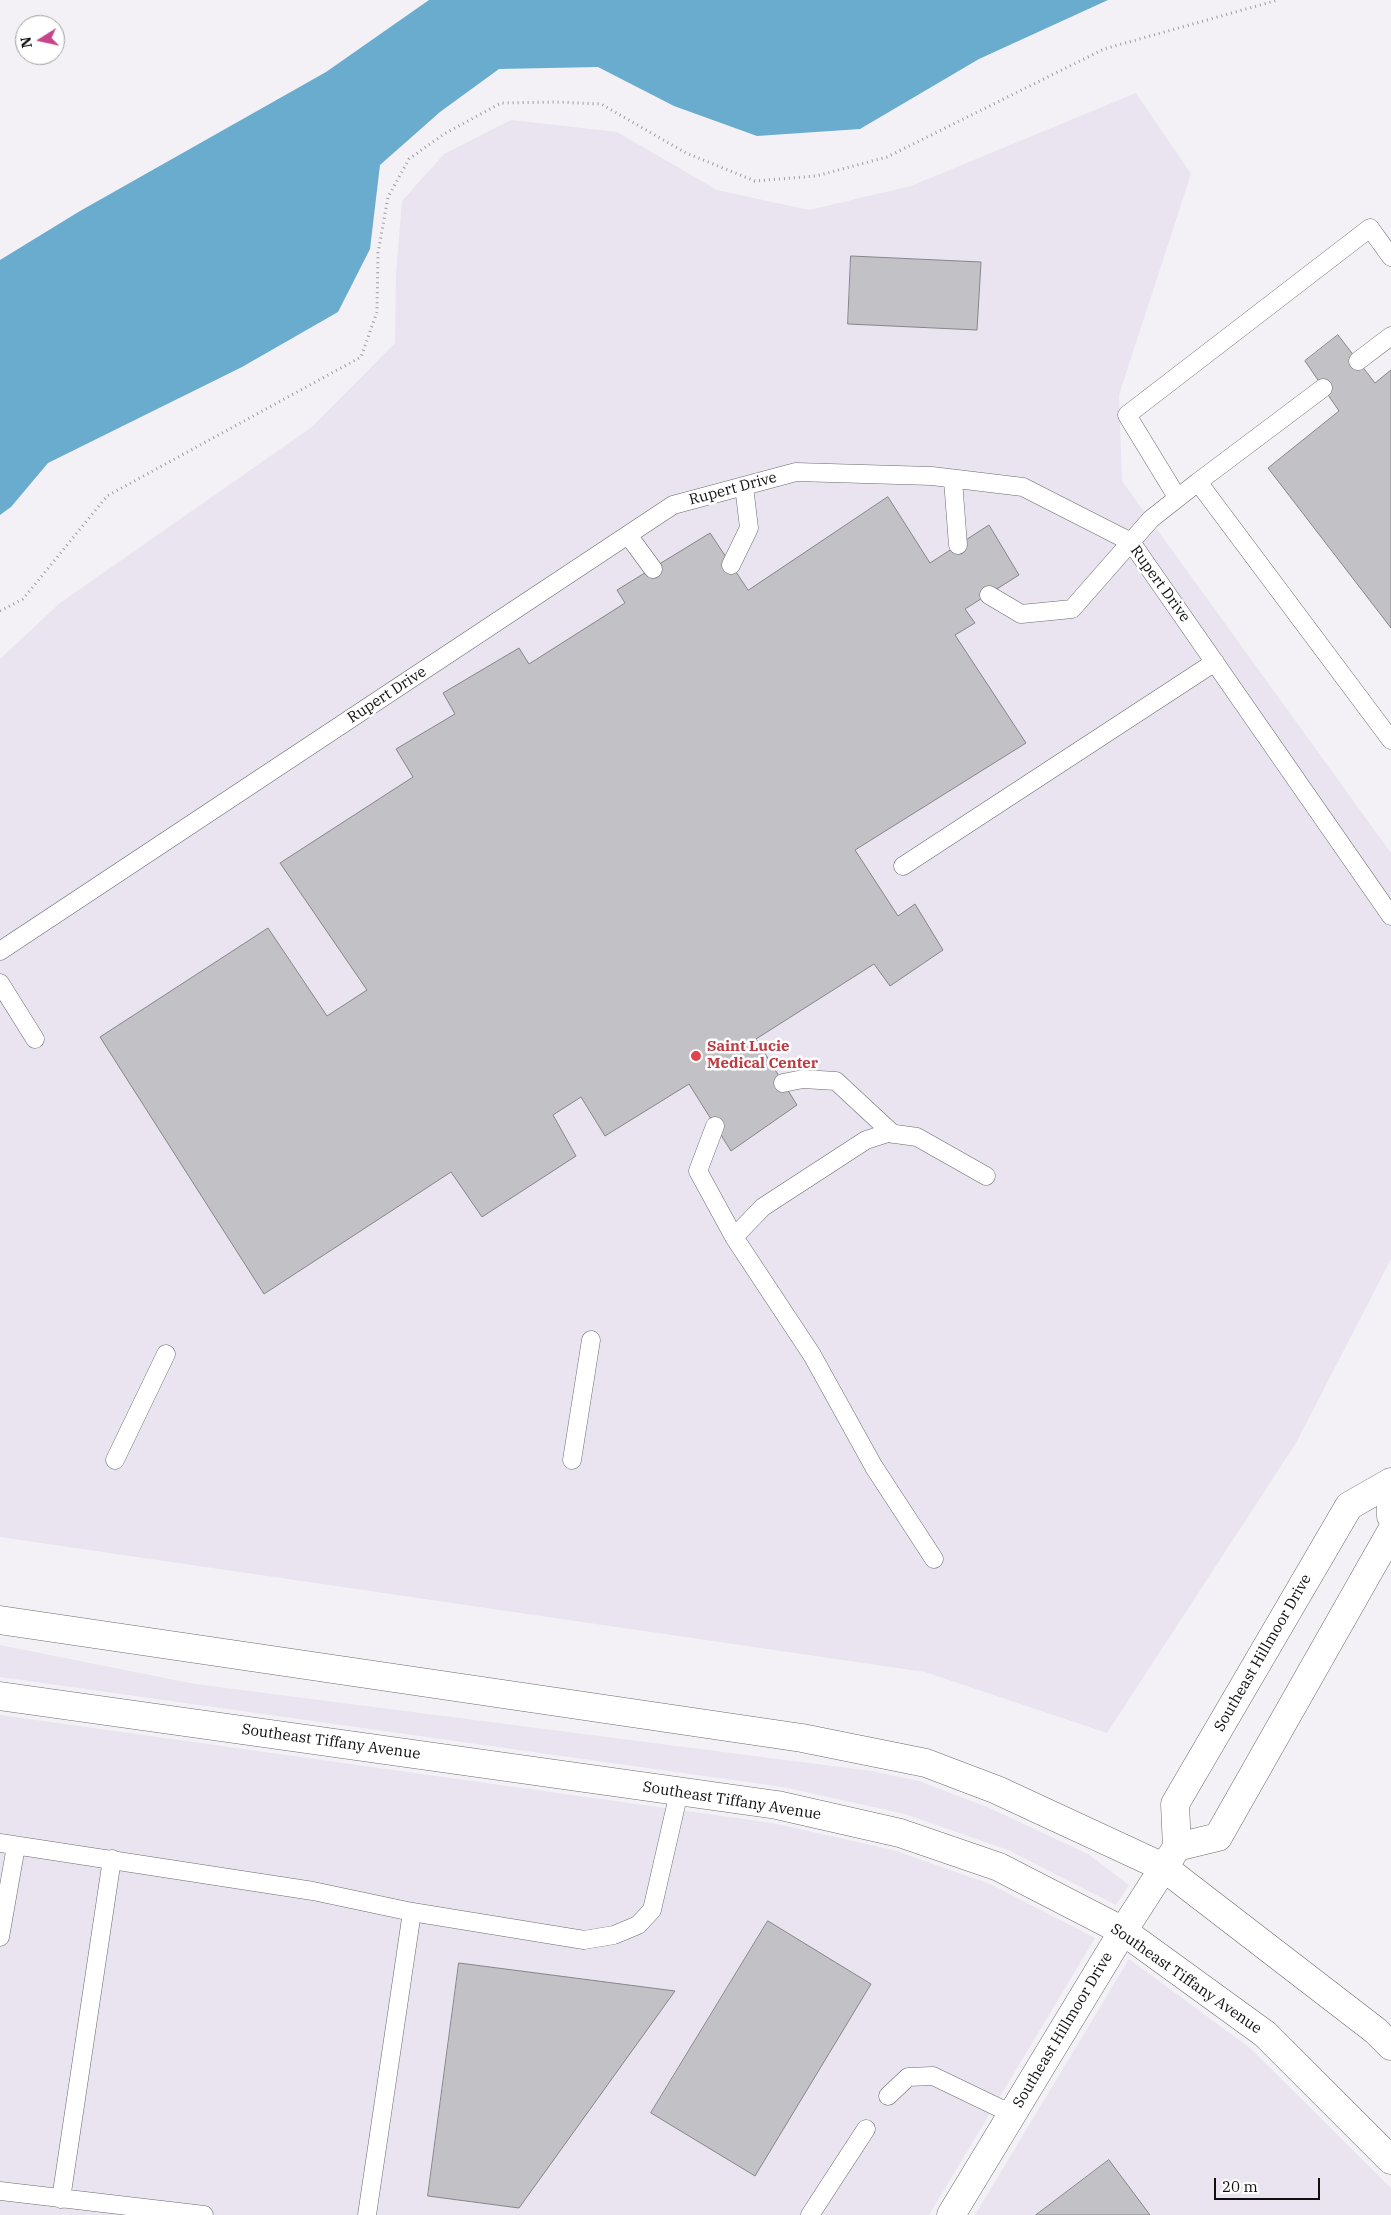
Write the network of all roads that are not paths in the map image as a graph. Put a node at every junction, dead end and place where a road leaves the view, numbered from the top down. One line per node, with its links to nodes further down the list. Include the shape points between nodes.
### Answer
1 (1391, 257): 8 (lane, via 1370,228 1127,415)
2 (1391, 336): 3 (lane)
3 (1358, 361)
4 (1323, 388): 6 (lane)
5 (953, 480): 7 (lane, Rupert Drive, via 932,476 796,472); 10 (lane, Rupert Drive, via 1023,487); 11 (lane)
6 (1198, 482): 8 (lane); 16 (lane)
7 (744, 486): 9 (lane, Rupert Drive, via 673,505); 12 (lane, via 749,528)
8 (1178, 497): 10 (lane, via 1151,519)
9 (628, 535): 13 (lane); 19 (lane, Rupert Drive)
10 (1131, 542): 14 (lane, via 1072,610 1021,614); 15 (lane, Rupert Drive)
11 (958, 545)
12 (731, 565)
13 (652, 568)
14 (989, 595)
15 (1215, 662): 17 (lane); 18 (lane, Rupert Drive)
16 (1391, 740)
17 (903, 866)
18 (1391, 916)
19 (0, 951)
20 (0, 983): 21 (lane)
21 (35, 1039)
22 (783, 1083): 24 (lane, via 803,1079 836,1081)
23 (715, 1126): 26 (lane, via 698,1171)
24 (893, 1134): 25 (lane, via 917,1137); 26 (lane, via 866,1140 763,1207)
25 (986, 1176)
26 (734, 1237): 34 (lane, via 812,1356 874,1468)
27 (591, 1340): 30 (lane)
28 (166, 1354): 29 (lane)
29 (115, 1460)
30 (572, 1460)
31 (1391, 1482): 32 (street, Southeast Hillmoor Drive); 39 (street, Southeast Hillmoor Drive, via 1349,1506 1175,1804)
32 (1391, 1516)
33 (1391, 1532): 39 (street, via 1218,1837)
34 (934, 1559)
35 (0, 1620): 39 (street, via 802,1738 926,1763)
36 (0, 1696): 37 (street, Southeast Tiffany Avenue)
37 (679, 1792): 41 (lane, via 652,1910 638,1925 614,1935 584,1940); 42 (street, Southeast Tiffany Avenue, via 777,1805 900,1833 999,1867)
38 (8, 1844): 40 (lane); 43 (lane)
39 (1170, 1857): 42 (street, Southeast Hillmoor Drive); 44 (street)
40 (112, 1859): 41 (lane, via 314,1892); 50 (lane)
41 (412, 1912): 52 (lane)
42 (1123, 1931): 46 (street, Southeast Hillmoor Drive); 48 (street, Southeast Tiffany Avenue, via 1265,2034)
43 (0, 1937)
44 (1391, 2046)
45 (888, 2096): 46 (lane, via 908,2077 933,2076)
46 (1012, 2114): 54 (street, Southeast Hillmoor Drive)
47 (866, 2130): 53 (lane)
48 (1391, 2160)
49 (0, 2191): 50 (lane)
50 (61, 2199): 51 (lane)
51 (204, 2215)
52 (367, 2215)
53 (810, 2215)
54 (951, 2215)

